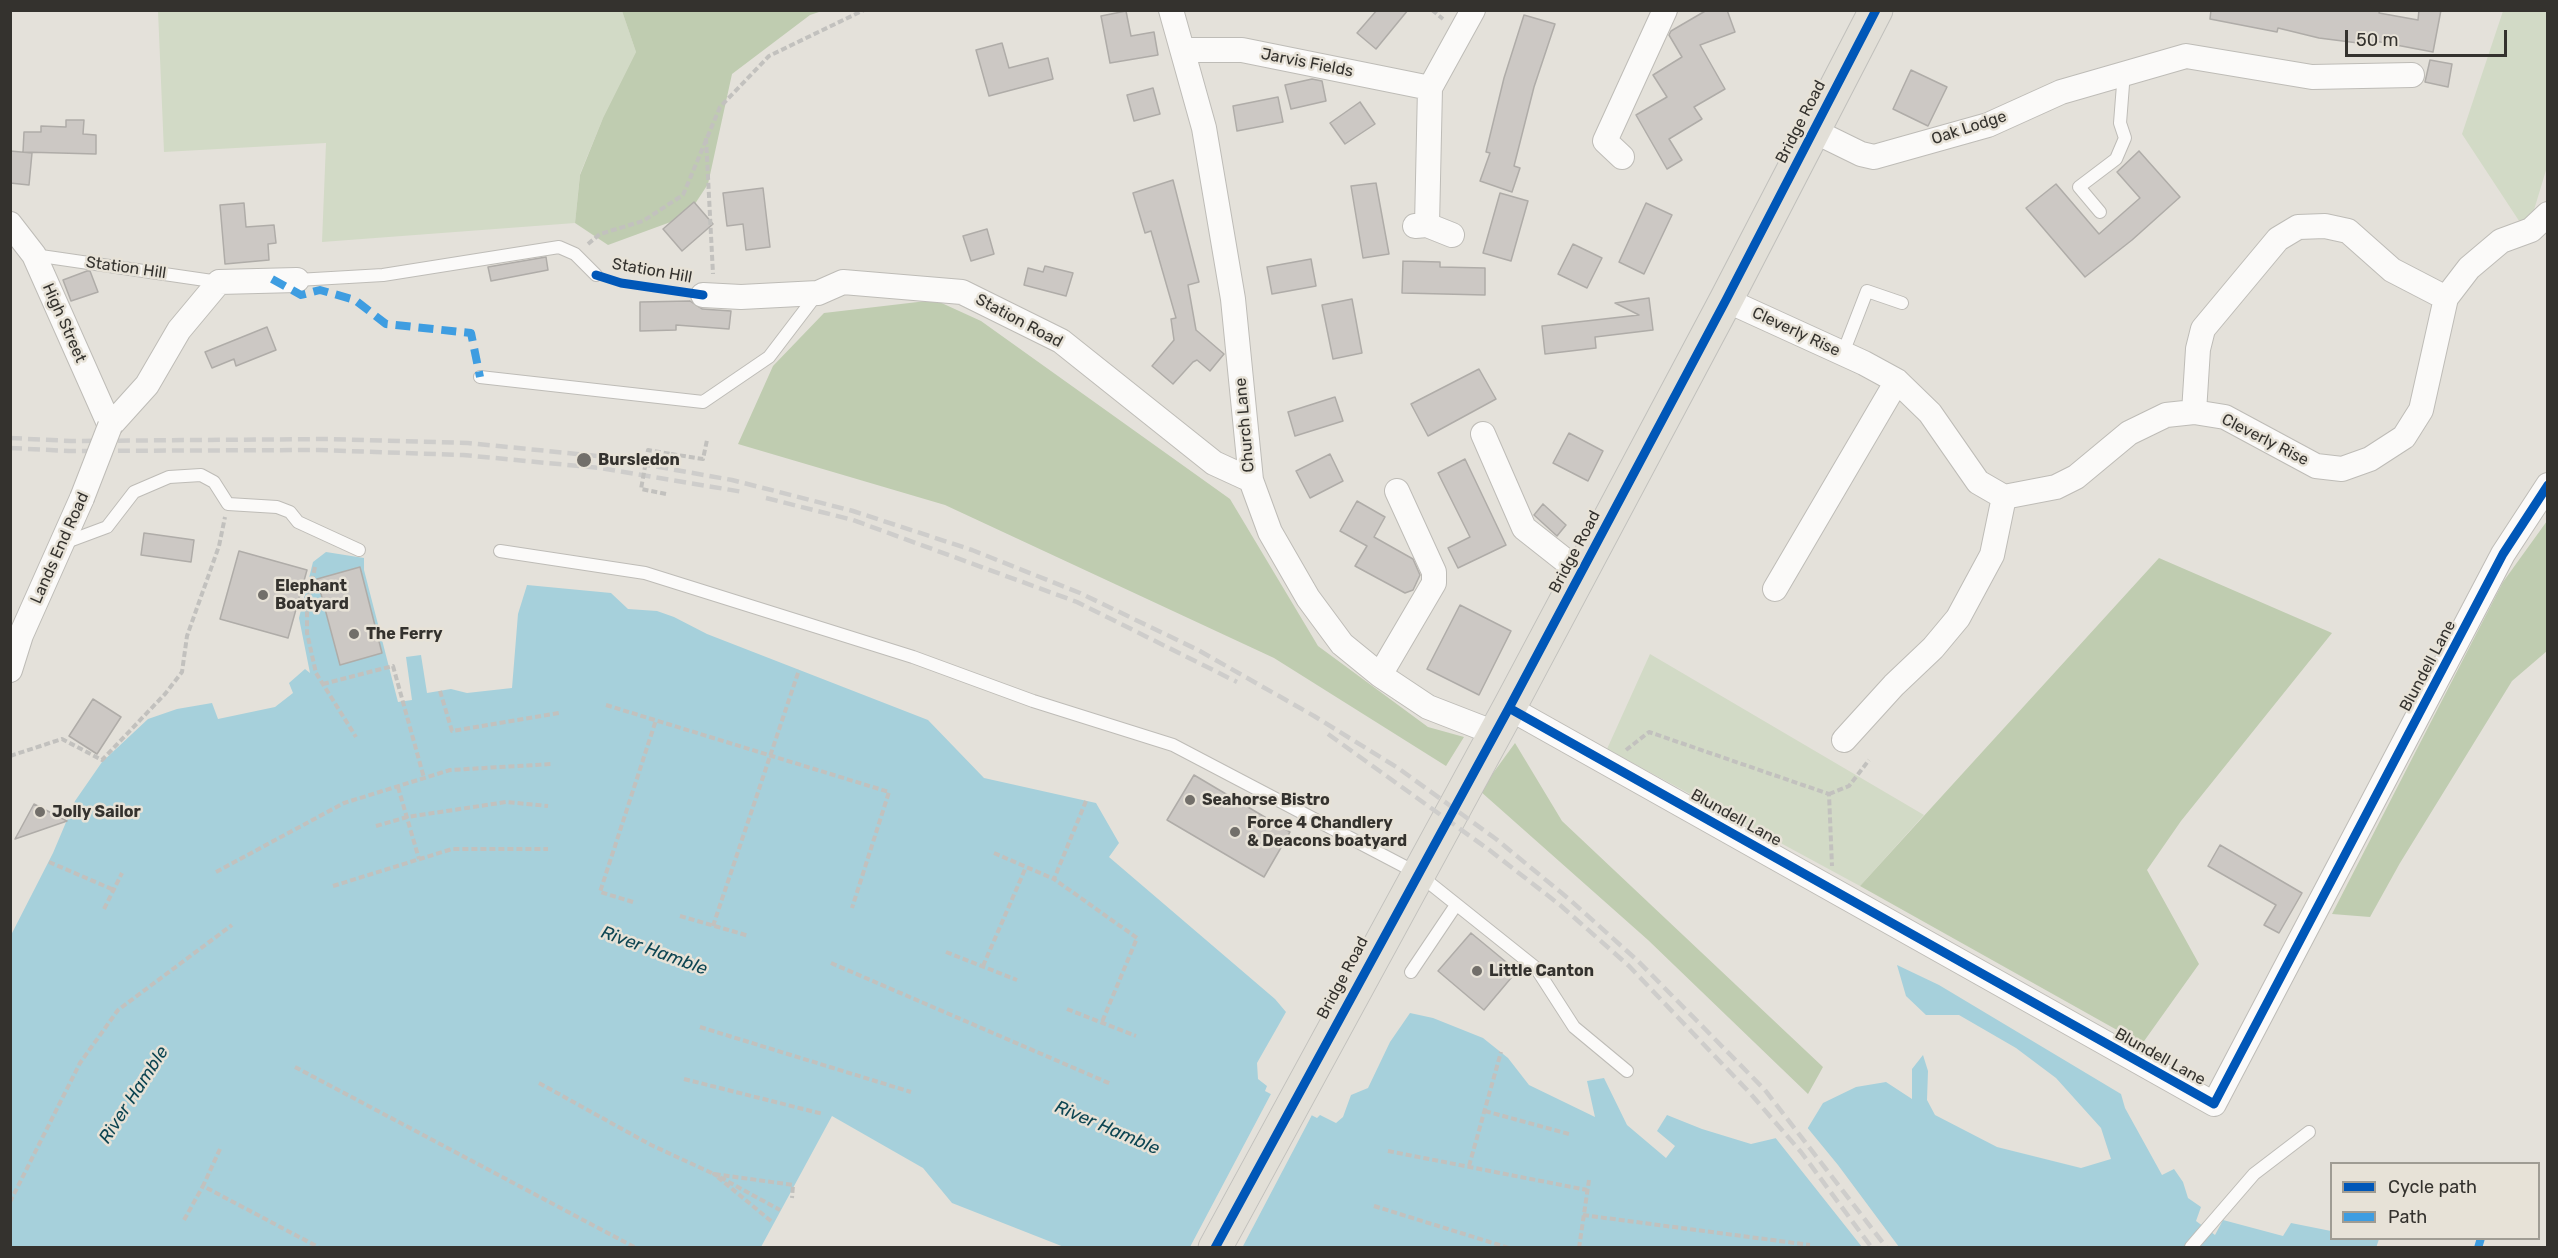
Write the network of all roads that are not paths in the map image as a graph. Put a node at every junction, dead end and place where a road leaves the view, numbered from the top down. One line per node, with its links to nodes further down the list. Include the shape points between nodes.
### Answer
1 (1171, 10): 5 (street, Church Lane)
2 (1473, 10): 8 (street)
3 (1665, 10): 10 (street, via 1605,141)
4 (1876, 10): 9 (main road, Bridge Road)
5 (1183, 50): 8 (street, Jarvis Fields, via 1242,50); 30 (street, Church Lane, via 1204,128 1233,299)
6 (2124, 72): 7 (street, Oak Lodge, via 2186,56 2312,77); 9 (street, Oak Lodge, via 2061,92 1988,125 1874,157); 11 (lane, via 2120,123 2125,138 2116,159 2079,187)
7 (2412, 75)
8 (1430, 88): 14 (street, via 1421,225)
9 (1814, 131): 22 (main road, Bridge Road)
10 (1622, 157)
11 (2100, 212)
12 (2547, 214): 21 (street, Cleverly Rise, via 2531,230 2501,241 2469,268)
13 (10, 224): 15 (street, High Street)
14 (1452, 235)
15 (34, 255): 18 (lane, Station Hill); 28 (street, High Street)
16 (596, 275): 17 (lane, Station Hill, via 575,254 559,247 383,275)
17 (297, 280): 18 (street, Station Hill)
18 (219, 282): 28 (street, via 179,330 147,385)
19 (818, 293): 20 (street); 25 (lane, via 769,357 703,402); 30 (street, Station Road, via 843,282 962,292 1061,341 1214,463)
20 (709, 295)
21 (2446, 298): 27 (street, Cleverly Rise, via 2421,410 2404,437 2370,459 2342,469 2316,466 2225,417); 27 (street, via 2392,270 2348,231 2325,226 2298,227 2278,239 2203,329)
22 (1726, 300): 24 (street, Cleverly Rise); 37 (main road, Bridge Road)
23 (1902, 303): 24 (lane, via 1867,291)
24 (1843, 353): 26 (street, Cleverly Rise)
25 (480, 377)
26 (1898, 381): 33 (street, Cleverly Rise, via 1930,413 1978,482); 38 (street)
27 (2194, 411): 33 (street, Cleverly Rise, via 2166,415 2129,433 2076,477 2056,487)
28 (110, 426): 34 (street, Lands End Road, bridge)
29 (1484, 433): 37 (street, via 1524,528)
30 (1251, 480): 40 (street, Church Lane, via 1270,532 1308,598 1342,644)
31 (2547, 485): 41 (street, Blundell Lane, via 2503,554 2214,1104 1608,764)
32 (1397, 491): 40 (street, via 1434,572 1434,583)
33 (2004, 497): 42 (street, via 1992,555 1959,618)
34 (64, 543): 35 (lane, via 107,527 135,492 169,477 201,475 214,482 228,504 277,507 290,512 298,522); 39 (street, Lands End Road, via 21,635)
35 (359, 550)
36 (500, 551): 43 (lane, via 645,573 913,657 1033,701 1173,745)
37 (1581, 573): 41 (main road, Bridge Road)
38 (1775, 589)
39 (10, 670)
40 (1380, 675): 41 (street, Church Lane, via 1428,707)
41 (1502, 720): 43 (main road, Bridge Road)
42 (1844, 740)
43 (1417, 873): 44 (lane); 49 (main road, Bridge Road)
44 (1456, 904): 45 (lane); 46 (lane, via 1536,968 1574,1027)
45 (1411, 972)
46 (1627, 1071)
47 (2309, 1132): 48 (lane, via 2254,1174)
48 (2191, 1247)
49 (1215, 1248)

